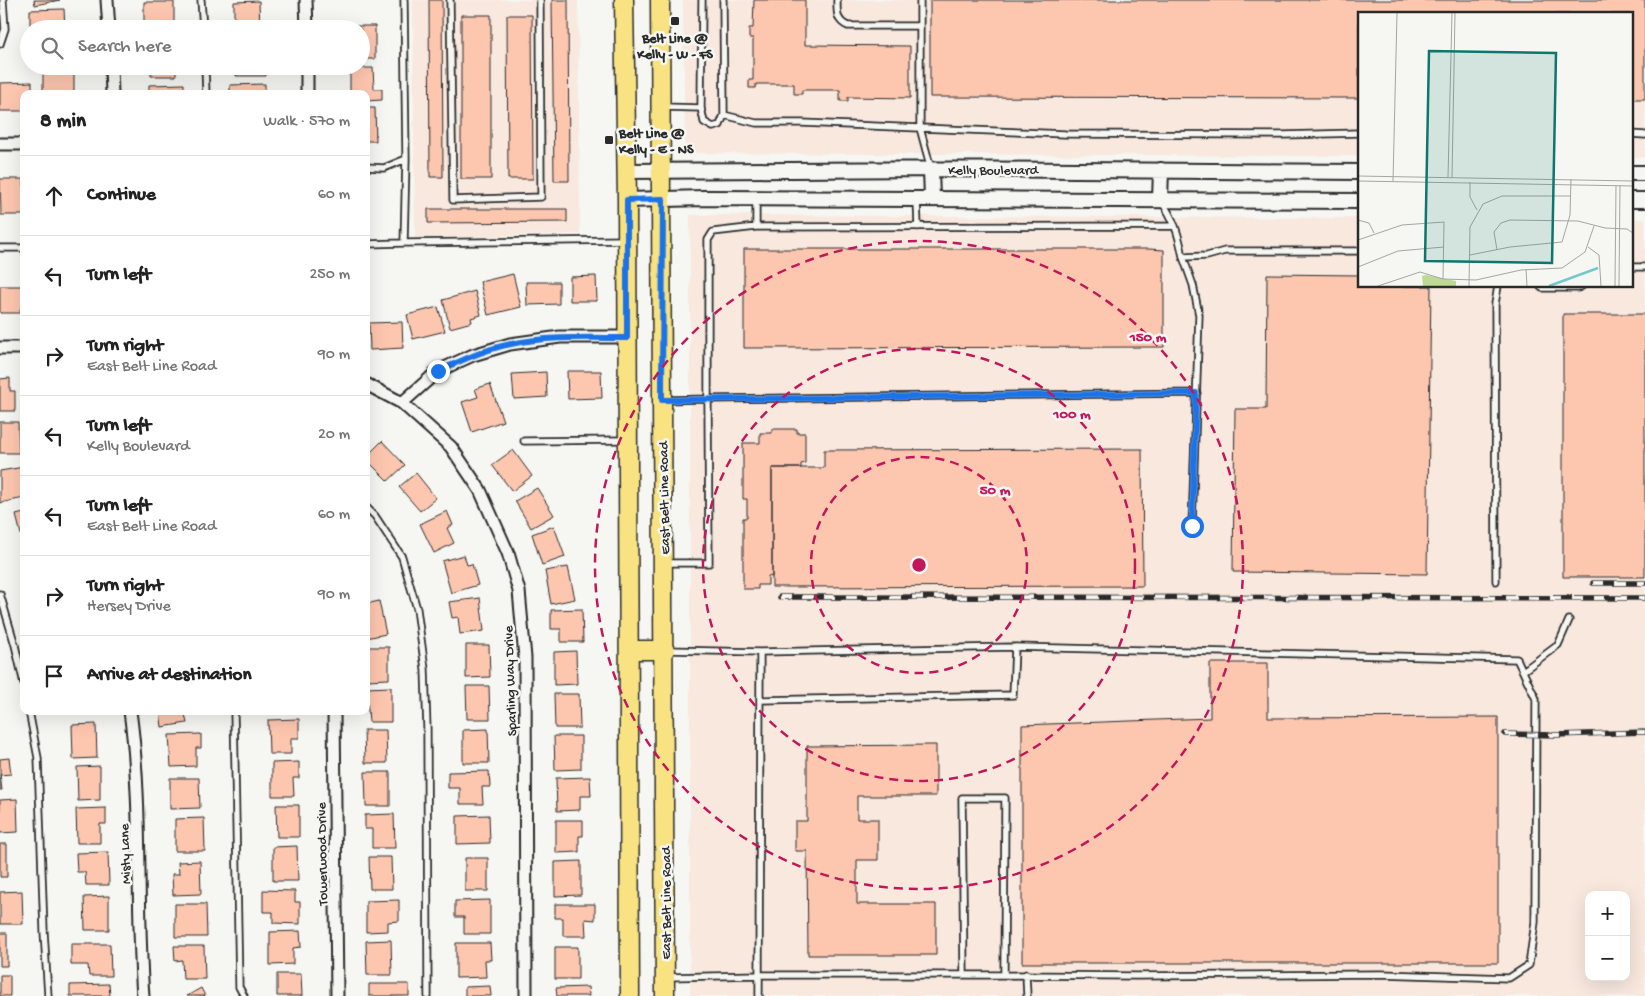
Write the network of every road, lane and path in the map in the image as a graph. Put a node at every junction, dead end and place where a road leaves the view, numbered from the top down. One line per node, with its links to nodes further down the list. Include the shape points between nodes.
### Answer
1 (3, 0): 18 (lane, via 5,29)
2 (107, 0): 14 (street)
3 (201, 0): 15 (lane)
4 (306, 0): 16 (street)
5 (404, 0): 34 (lane)
6 (450, 0): 7 (lane, via 453,200 541,197)
7 (540, 0)
8 (624, 0): 39 (main road)
9 (660, 0): 25 (main road, East Belt Line Road)
10 (702, 0): 26 (lane)
11 (723, 0): 27 (lane)
12 (837, 0): 17 (lane, via 837,15 841,23 848,26)
13 (920, 0): 17 (lane)
14 (108, 20)
15 (202, 20)
16 (307, 20)
17 (920, 26): 28 (lane)
18 (0, 44)
19 (111, 75): 22 (street)
20 (205, 75): 23 (lane)
21 (307, 75): 24 (street)
22 (112, 90)
23 (206, 90)
24 (306, 90)
25 (661, 107): 26 (lane); 37 (main road, East Belt Line Road)
26 (701, 108): 27 (lane, via 704,122 712,127 720,125)
27 (724, 116): 28 (lane, via 756,123)
28 (920, 128): 29 (lane, via 1065,134); 36 (lane)
29 (1358, 133)
30 (1632, 134): 31 (lane)
31 (1645, 134)
32 (0, 144): 33 (street)
33 (20, 144)
34 (406, 159): 35 (lane, via 384,168); 56 (lane)
35 (370, 167)
36 (931, 169): 37 (street, Kelly Boulevard); 38 (street, Kelly Boulevard); 44 (street)
37 (662, 170): 39 (street, Kelly Boulevard); 45 (main road, East Belt Line Road)
38 (1161, 170): 40 (street, Kelly Boulevard); 48 (street)
39 (627, 171): 47 (main road)
40 (1358, 172)
41 (1632, 173): 42 (street)
42 (1645, 173)
43 (917, 198): 44 (street); 46 (street); 54 (lane)
44 (932, 198): 48 (street)
45 (663, 199): 46 (street); 47 (street); 73 (main road, East Belt Line Road)
46 (756, 199): 53 (lane)
47 (627, 200): 55 (main road)
48 (1160, 200): 51 (street); 52 (lane)
49 (1632, 200): 50 (street)
50 (1645, 200)
51 (1358, 201)
52 (1175, 226): 54 (lane); 61 (lane)
53 (756, 227): 54 (lane); 72 (lane, via 713,232 708,240)
54 (918, 227)
55 (627, 240): 56 (lane); 67 (main road)
56 (404, 243): 57 (lane)
57 (370, 244)
58 (0, 248): 59 (lane)
59 (20, 248)
60 (1358, 251): 61 (lane, via 1225,251)
61 (1183, 257): 71 (lane, via 1199,315)
62 (1632, 267): 63 (lane)
63 (1645, 267)
64 (1498, 288): 80 (lane, via 1495,304)
65 (1542, 288): 66 (lane)
66 (1564, 288)
67 (627, 338): 74 (street, via 560,337 510,344 473,355 438,371); 75 (main road)
68 (0, 348): 69 (street)
69 (20, 348)
70 (370, 386): 74 (street, Sparling Way Drive)
71 (1196, 393): 72 (lane); 78 (lane)
72 (708, 399): 73 (lane); 79 (lane, via 709,563)
73 (662, 400): 79 (main road, East Belt Line Road)
74 (402, 403): 104 (street, Sparling Way Drive, via 451,447 480,490 508,553 519,591 525,658)
75 (628, 440): 76 (lane); 84 (main road)
76 (524, 441)
77 (370, 511): 103 (lane, via 402,556 417,609 425,669)
78 (1192, 526)
79 (664, 563): 85 (main road, East Belt Line Road)
80 (1496, 581)
81 (0, 594): 87 (lane)
82 (1569, 620): 88 (lane, via 1558,645)
83 (1015, 647): 86 (lane); 88 (lane, via 1517,660); 89 (lane, via 1013,695)
84 (629, 650): 85 (main road); 105 (main road)
85 (665, 650): 86 (lane); 98 (main road, East Belt Line Road)
86 (760, 652): 89 (lane)
87 (20, 667)
88 (1523, 671): 95 (lane, via 1536,699 1535,922 1529,965 1509,978 1381,974)
89 (761, 700): 96 (lane)
90 (30, 715): 99 (lane, via 38,758)
91 (130, 715): 100 (street, Misty Lane, via 139,834)
92 (234, 715): 101 (lane, via 239,987)
93 (334, 715): 102 (street, Towerwood Drive)
94 (964, 974): 96 (lane); 97 (lane); 97 (lane, via 962,798 1005,798)
95 (1026, 974): 97 (lane); 108 (lane)
96 (759, 975): 98 (lane); 107 (lane)
97 (1004, 975)
98 (665, 977): 106 (main road, East Belt Line Road)
99 (48, 996)
100 (143, 996)
101 (244, 996)
102 (337, 996)
103 (428, 996)
104 (526, 996)
105 (630, 996)
106 (665, 996)
107 (759, 996)
108 (1027, 996)

